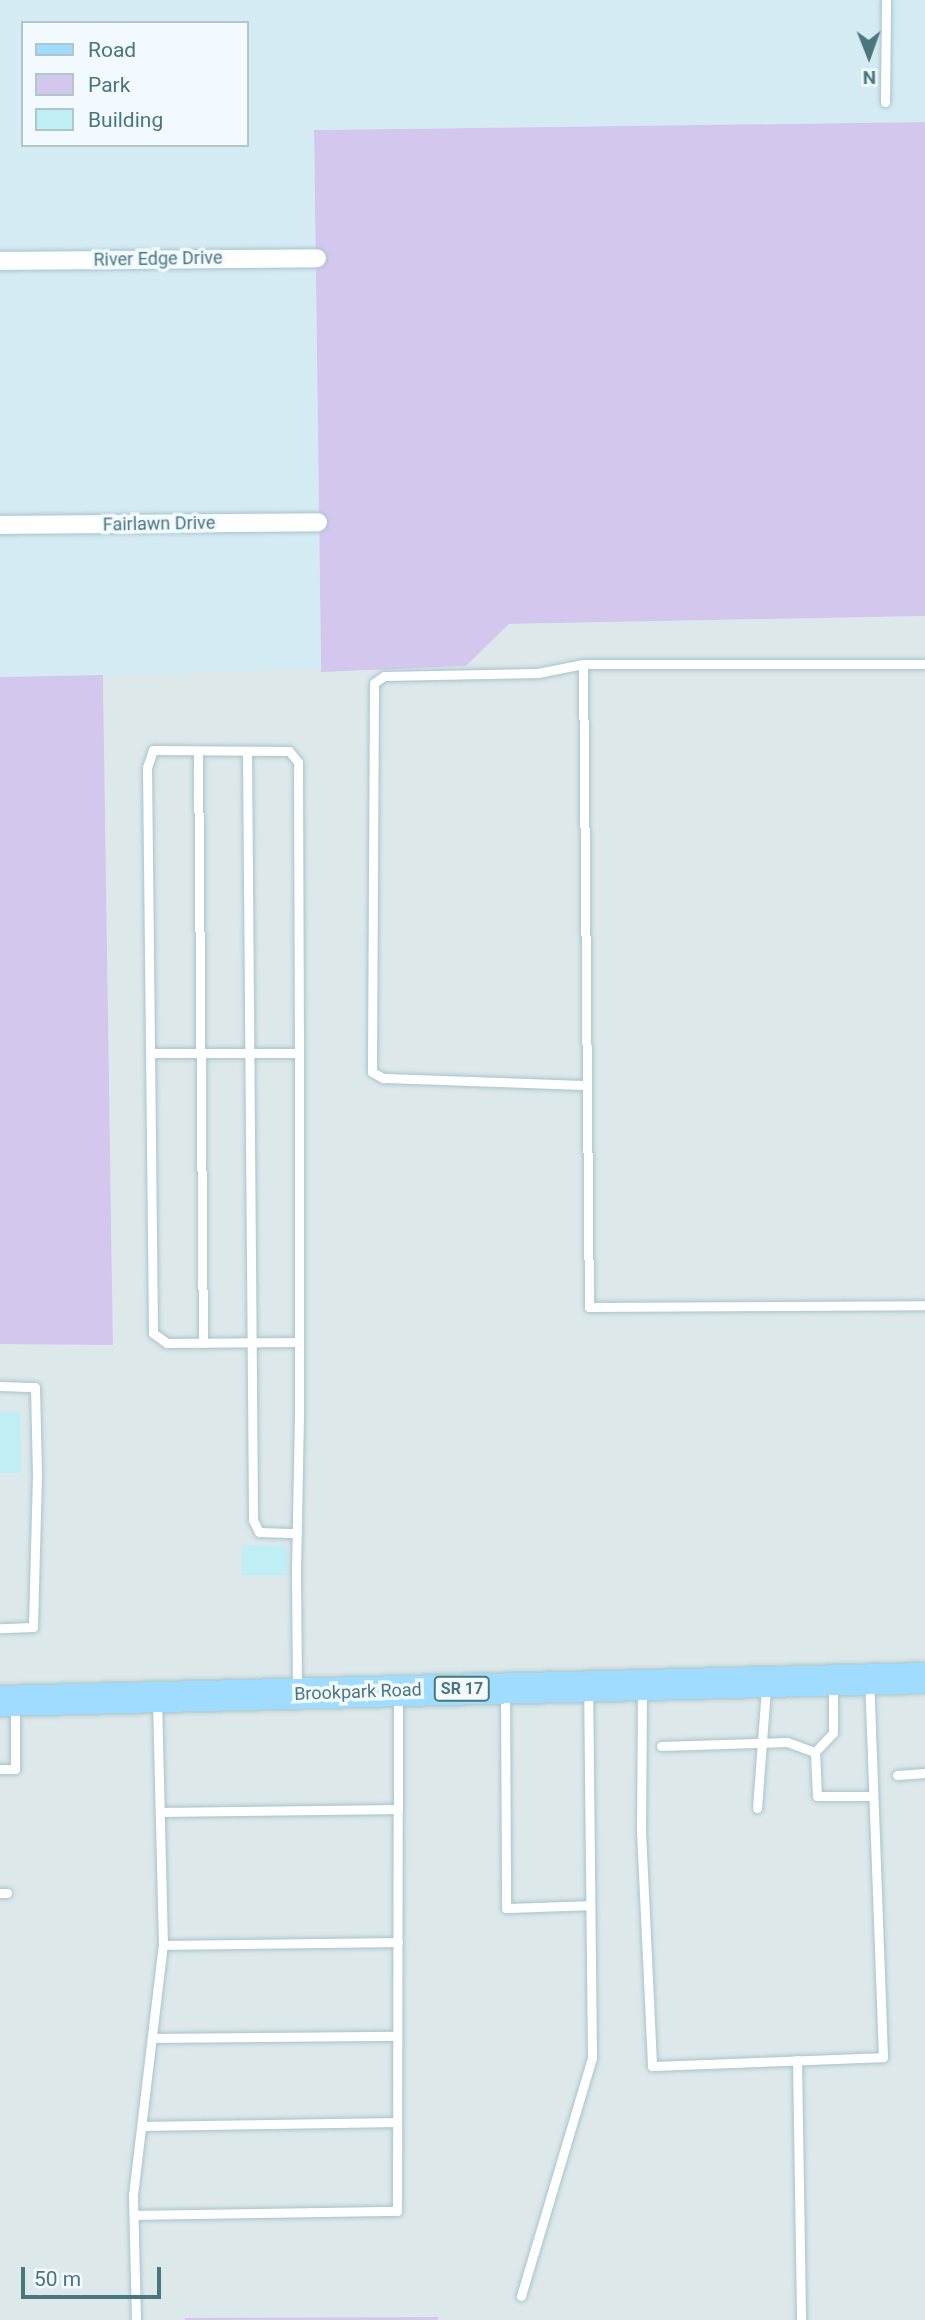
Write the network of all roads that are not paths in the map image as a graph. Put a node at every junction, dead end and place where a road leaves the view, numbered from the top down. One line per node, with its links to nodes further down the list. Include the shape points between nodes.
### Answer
1 (886, 0): 2 (lane)
2 (885, 102)
3 (317, 258): 4 (street, River Edge Drive)
4 (0, 261)
5 (318, 522): 6 (street, Fairlawn Drive)
6 (0, 525)
7 (583, 664): 8 (lane); 15 (lane); 15 (lane, via 538,673 384,676 374,683 372,1072 383,1078)
8 (925, 664)
9 (198, 751): 10 (lane); 11 (lane, via 153,750 148,755); 12 (lane)
10 (247, 751): 13 (lane, via 289,751 298,762); 14 (lane)
11 (150, 1053): 12 (lane); 19 (lane, via 153,1334 167,1343)
12 (200, 1053): 14 (lane); 19 (lane)
13 (299, 1053): 14 (lane); 18 (lane)
14 (249, 1054): 17 (lane)
15 (586, 1085): 16 (lane, via 589,1307)
16 (925, 1305)
17 (251, 1342): 18 (lane); 19 (lane); 21 (lane, via 254,1529)
18 (299, 1342): 21 (lane)
19 (203, 1343)
20 (0, 1386): 22 (lane, via 35,1387 37,1474 33,1627)
21 (297, 1533): 31 (lane)
22 (0, 1628)
23 (925, 1678): 24 (main road, Brookpark Road / SR 17)
24 (869, 1679): 25 (main road, Brookpark Road / SR 17); 40 (lane)
25 (833, 1680): 26 (main road, Brookpark Road / SR 17); 36 (lane, via 833,1733)
26 (766, 1682): 27 (main road, Brookpark Road / SR 17); 34 (lane)
27 (642, 1685): 28 (main road, Brookpark Road / SR 17); 49 (lane, via 641,1831 652,2066)
28 (589, 1686): 29 (main road, Brookpark Road / SR 17); 44 (lane)
29 (505, 1688): 30 (main road, Brookpark Road / SR 17); 44 (lane, via 506,1908)
30 (398, 1691): 31 (main road, Brookpark Road / SR 17); 42 (lane)
31 (297, 1693): 32 (main road, Brookpark Road / SR 17)
32 (157, 1697): 33 (main road, Brookpark Road / SR 17); 43 (lane)
33 (7, 1701): 37 (lane, via 15,1769)
34 (762, 1743): 35 (lane); 36 (lane, via 787,1742); 41 (lane)
35 (661, 1746)
36 (815, 1752): 40 (lane, via 817,1796)
37 (0, 1769)
38 (925, 1773): 39 (lane)
39 (897, 1775)
40 (873, 1796): 49 (lane, via 883,2057)
41 (757, 1808)
42 (398, 1809): 43 (lane); 45 (lane)
43 (162, 1811): 46 (lane)
44 (590, 1905): 53 (lane, via 592,2058)
45 (398, 1942): 46 (lane); 47 (lane)
46 (163, 1945): 48 (lane)
47 (397, 2036): 48 (lane); 50 (lane)
48 (152, 2038): 51 (lane)
49 (797, 2060): 55 (lane)
50 (396, 2122): 51 (lane); 52 (lane, via 397,2211)
51 (142, 2126): 52 (lane)
52 (134, 2215): 54 (lane)
53 (521, 2296)
54 (136, 2320)
55 (802, 2320)

